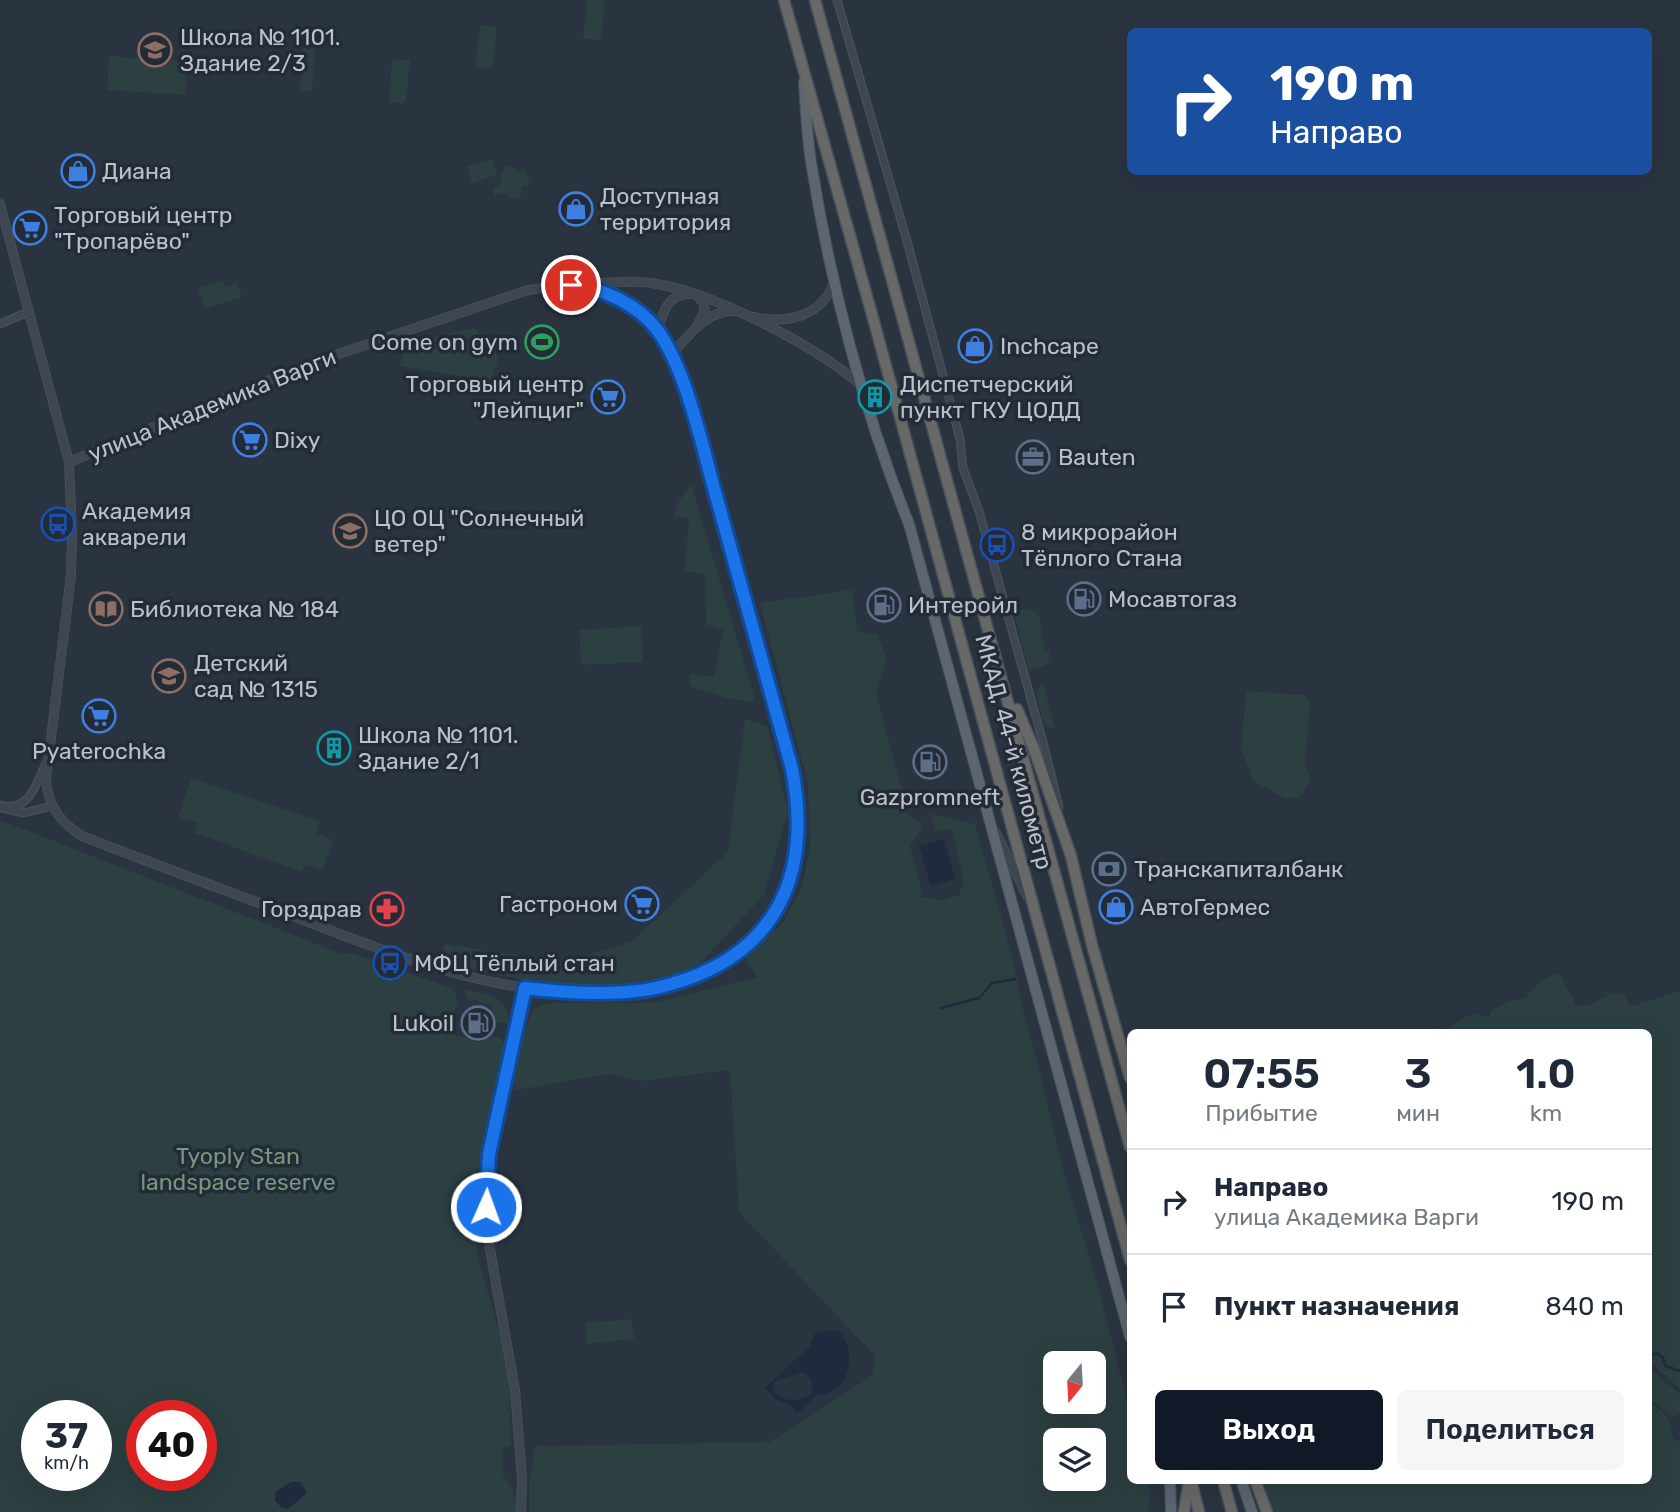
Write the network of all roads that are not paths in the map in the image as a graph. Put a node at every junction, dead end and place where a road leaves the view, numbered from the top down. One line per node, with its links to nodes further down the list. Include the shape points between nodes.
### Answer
1 (784, 0): 4 (highway, МКАД, 44-й километр)
2 (815, 0): 17 (highway, МКАД, 44-й километр)
3 (837, 0): 22 (street, via 907,241 960,439 963,468 979,511)
4 (803, 70): 6 (main road, via 811,166); 23 (highway, МКАД, 44-й километр)
5 (0, 204): 9 (street)
6 (834, 282): 10 (street, via 823,303 802,316 776,320); 15 (main road)
7 (562, 286): 8 (street, via 630,281); 12 (street, улица Академика Варги, via 595,290 632,306); 16 (street, улица Академика Варги, via 525,291 360,346)
8 (695, 294): 10 (street); 12 (street, via 685,293 670,301); 13 (street, via 704,302 705,311)
9 (28, 312): 11 (street); 16 (street)
10 (737, 312): 13 (street, via 716,314); 15 (street, via 818,355)
11 (0, 324)
12 (657, 330): 14 (street, улица Академика Варги)
13 (692, 331): 14 (street)
14 (671, 354): 24 (street, улица Академика Варги, via 706,461 792,769 799,814 794,872 776,913 757,935 721,965 700,975 633,990)
15 (864, 387): 21 (main road, via 909,524)
16 (69, 462): 18 (street, улица Академика Варги, via 71,576)
17 (999, 666): 22 (highway); 26 (highway, МКАД, 44-й километр)
18 (48, 760): 19 (street, via 24,803); 20 (street, улица Академика Варги)
19 (0, 806): 20 (street, via 15,813)
20 (52, 806): 24 (street, улица Академика Варги, via 67,827 86,838 393,953)
21 (990, 821): 23 (street); 28 (main road)
22 (1071, 856): 25 (highway)
23 (1037, 916): 27 (highway, МКАД, 44-й километр)
24 (525, 988): 35 (street, via 489,1154 486,1227 514,1390)
25 (1127, 1068)
26 (1127, 1136)
27 (1127, 1248)
28 (1127, 1326)
29 (1170, 1484): 36 (main road)
30 (1189, 1484): 37 (highway)
31 (1191, 1484): 38 (highway)
32 (1224, 1484): 39 (highway)
33 (1242, 1484): 40 (main road)
34 (1256, 1484): 41 (highway)
35 (521, 1512)
36 (1171, 1512)
37 (1184, 1512)
38 (1199, 1512)
39 (1232, 1512)
40 (1252, 1512)
41 (1267, 1512)

